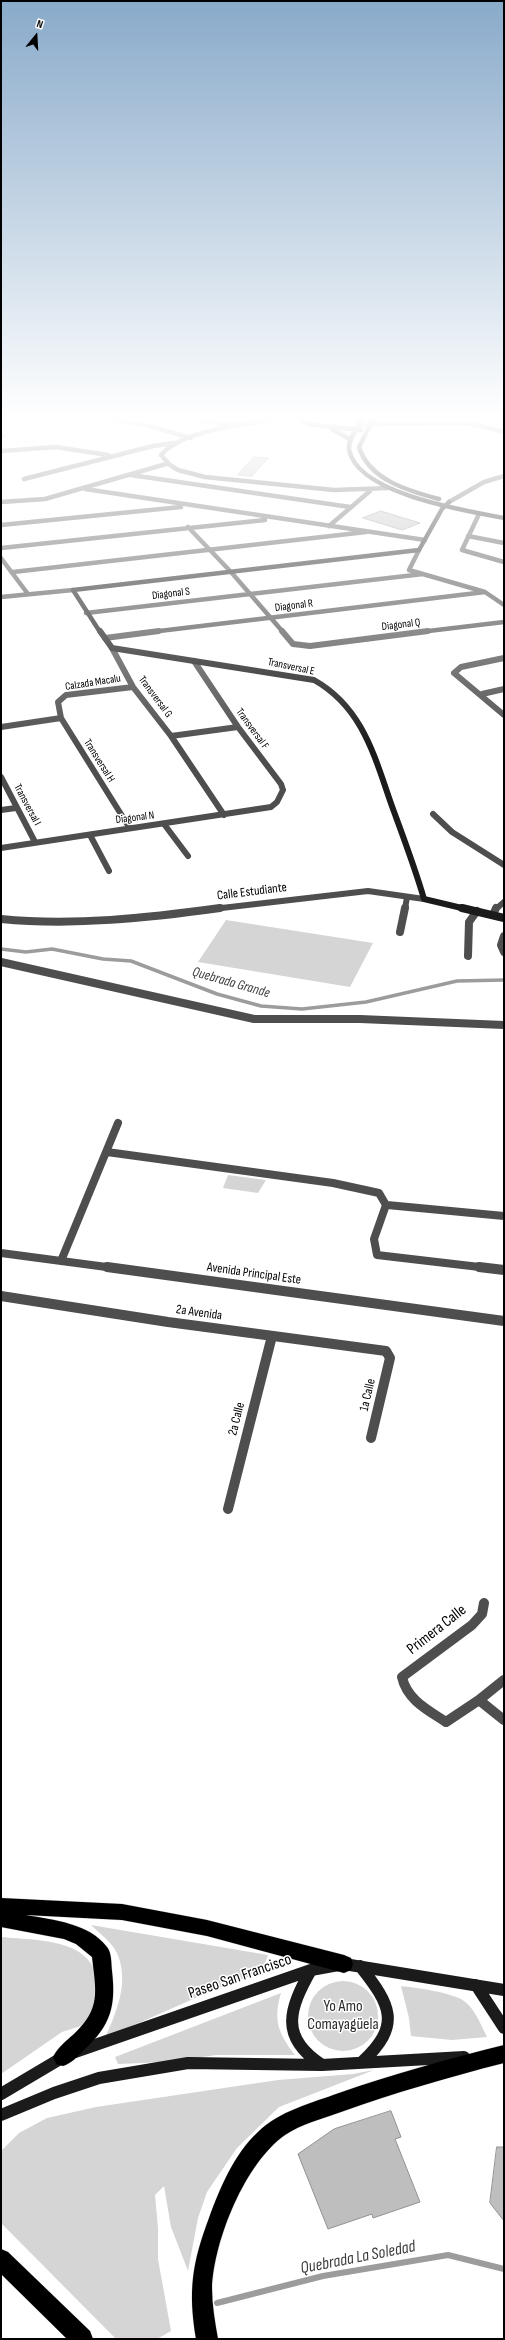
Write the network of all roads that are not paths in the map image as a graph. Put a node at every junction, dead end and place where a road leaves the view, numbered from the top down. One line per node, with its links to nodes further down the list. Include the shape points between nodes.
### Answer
1 (177, 528): 10 (street)
2 (189, 528): 11 (street)
3 (343, 528): 6 (street)
4 (432, 528): 8 (street)
5 (472, 528): 7 (street)
6 (366, 532): 8 (street); 11 (street)
7 (468, 536): 9 (street); 14 (street, via 462,550)
8 (425, 540): 12 (street)
9 (504, 543)
10 (1, 548)
11 (210, 549): 16 (street); 17 (street)
12 (419, 550): 15 (street); 17 (street)
13 (1, 558): 16 (street, via 6,568)
14 (504, 562)
15 (409, 570): 18 (street); 19 (street)
16 (12, 572): 22 (street)
17 (231, 572): 20 (street); 23 (street)
18 (423, 574): 19 (street, Diagonal S); 21 (street)
19 (400, 577): 23 (street, Diagonal S)
20 (73, 590): 22 (street); 26 (street, Transversal G)
21 (485, 592): 25 (street); 27 (street, Diagonal R)
22 (28, 594): 24 (street)
23 (250, 594): 26 (street, Diagonal S); 27 (street)
24 (1, 597)
25 (504, 605)
26 (86, 614): 29 (street, Transversal G)
27 (271, 619): 28 (street, Diagonal Q, via 293,644 300,645); 29 (street, Diagonal R)
28 (504, 622)
29 (105, 638): 30 (street, Transversal G)
30 (112, 648): 32 (street, Transversal E); 33 (street, Transversal G)
31 (504, 658): 35 (street, via 455,670 454,673 465,683)
32 (194, 661): 40 (street, Transversal F); 57 (street, Transversal E, via 314,680 332,690 346,705 367,736)
33 (133, 687): 36 (street, Calzada Macalu, via 66,695); 41 (street, Transversal G)
34 (504, 689): 35 (street)
35 (482, 694): 37 (street)
36 (58, 702): 38 (street, Transversal H)
37 (504, 715)
38 (61, 718): 39 (street); 49 (street, Transversal H)
39 (1, 727)
40 (238, 727): 41 (street); 43 (street, Transversal F, via 281,784 281,797)
41 (171, 736): 47 (street, Transversal G)
42 (1, 778): 44 (street, Transversal I)
43 (271, 807): 47 (street, Diagonal N)
44 (16, 808): 45 (street); 51 (street, Transversal I)
45 (1, 810)
46 (434, 814): 54 (street, via 452,832)
47 (224, 815): 48 (street, Diagonal N)
48 (164, 824): 49 (street, Diagonal N); 53 (street)
49 (129, 827): 50 (street, Diagonal N)
50 (90, 835): 51 (street, Diagonal N); 55 (street)
51 (35, 842): 52 (street, Diagonal N)
52 (1, 848)
53 (188, 856)
54 (504, 864)
55 (109, 871)
56 (407, 897): 57 (street, Calle Estudiante); 62 (street, Calle Estudiante, via 368,891 157,917 32,922); 63 (street)
57 (424, 899): 59 (street, Calle Estudiante)
58 (504, 902): 60 (street, via 497,907)
59 (477, 911): 60 (street, Calle Estudiante); 66 (street, via 469,922)
60 (493, 915): 61 (street, Calle Estudiante)
61 (504, 918)
62 (1, 919)
63 (400, 932)
64 (504, 936): 65 (street, via 501,945)
65 (504, 952)
66 (468, 956)
67 (1, 962): 68 (street, via 254,1019 360,1019)
68 (504, 1025)
69 (118, 1123): 70 (street)
70 (107, 1152): 71 (street, via 366,1189 379,1193 385,1198); 74 (street)
71 (387, 1206): 72 (street); 75 (street, via 374,1245 377,1254)
72 (504, 1216)
73 (1, 1254): 74 (street, Avenida Principal Este)
74 (60, 1261): 77 (street, Avenida Principal Este)
75 (504, 1270)
76 (1, 1296): 78 (street, 2a Avenida)
77 (504, 1321)
78 (272, 1336): 79 (street, 2a Avenida, via 386,1351); 81 (street, 2a Calle)
79 (390, 1358): 80 (street, 1a Calle)
80 (371, 1438)
81 (228, 1509)
82 (484, 1603): 84 (street, Primera Calle, via 482,1614 472,1625 402,1678 403,1686 416,1701 446,1722)
83 (504, 1680): 84 (street)
84 (479, 1700): 85 (street)
85 (504, 1720)
86 (1, 1906): 88 (highway, via 122,1912 207,1928)
87 (1, 1919): 94 (highway, via 66,1931 82,1938 101,1953 103,2007 97,2023)
88 (352, 1965): 89 (street, Paseo San Francisco); 90 (street, Paseo San Francisco); 95 (street, via 384,1996 389,2015 386,2033 377,2050)
89 (311, 1970): 94 (street, Paseo San Francisco); 96 (street, via 296,1998 291,2018 294,2036 302,2051)
90 (476, 1985): 91 (street, Paseo San Francisco); 92 (street)
91 (504, 1990)
92 (504, 2028)
93 (504, 2053): 95 (street, via 442,2059); 101 (highway, via 389,2084 311,2113 277,2129 247,2160 219,2217 203,2271 202,2310)
94 (63, 2057): 97 (street, Paseo San Francisco)
95 (362, 2062): 96 (street)
96 (322, 2065): 98 (street, via 188,2063 139,2070 54,2093)
97 (1, 2094)
98 (1, 2116)
99 (1, 2259): 100 (highway)
100 (82, 2339)
101 (207, 2339)

